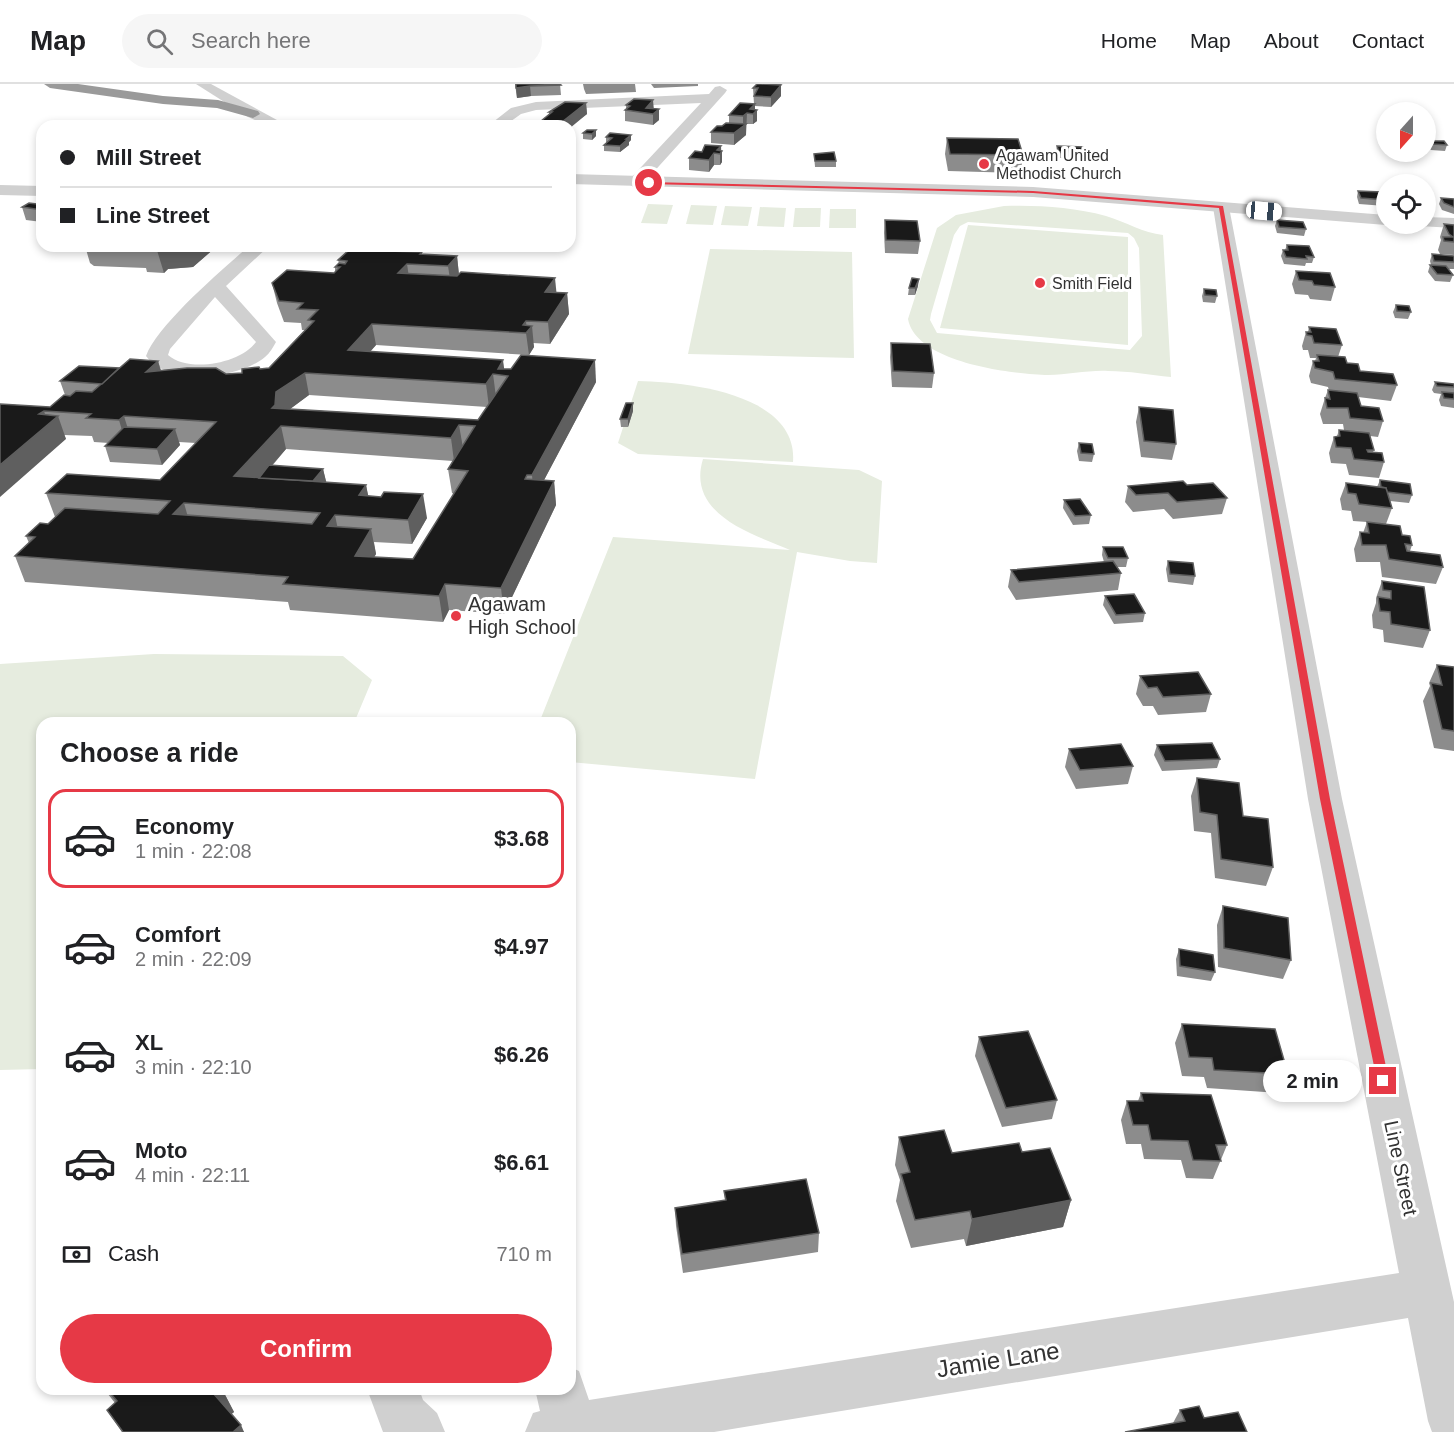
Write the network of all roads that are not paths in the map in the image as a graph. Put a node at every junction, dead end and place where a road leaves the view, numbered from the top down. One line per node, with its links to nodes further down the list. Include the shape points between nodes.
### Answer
1 (50, 84): 5 (highway, via 218,104)
2 (202, 84): 5 (street)
3 (725, 84): 4 (street)
4 (712, 98): 7 (street, via 536,106 516,111); 9 (street)
5 (253, 114): 6 (street)
6 (267, 120)
7 (503, 120)
8 (576, 179): 9 (street)
9 (635, 183): 12 (street, via 1033,192)
10 (0, 190): 11 (street)
11 (36, 191)
12 (1221, 207): 13 (street); 18 (street, Line Street, via 1325,799)
13 (1376, 219)
14 (1436, 222): 15 (street)
15 (1454, 223)
16 (253, 252): 17 (street)
17 (215, 286): 17 (street, via 160,347 160,361 186,369 216,368 244,361 263,349 263,337)
18 (1426, 1292): 20 (street, Jamie Lane); 21 (street, Line Street)
19 (395, 1395): 22 (street, via 401,1413)
20 (561, 1417)
21 (1454, 1421)
22 (418, 1432)

